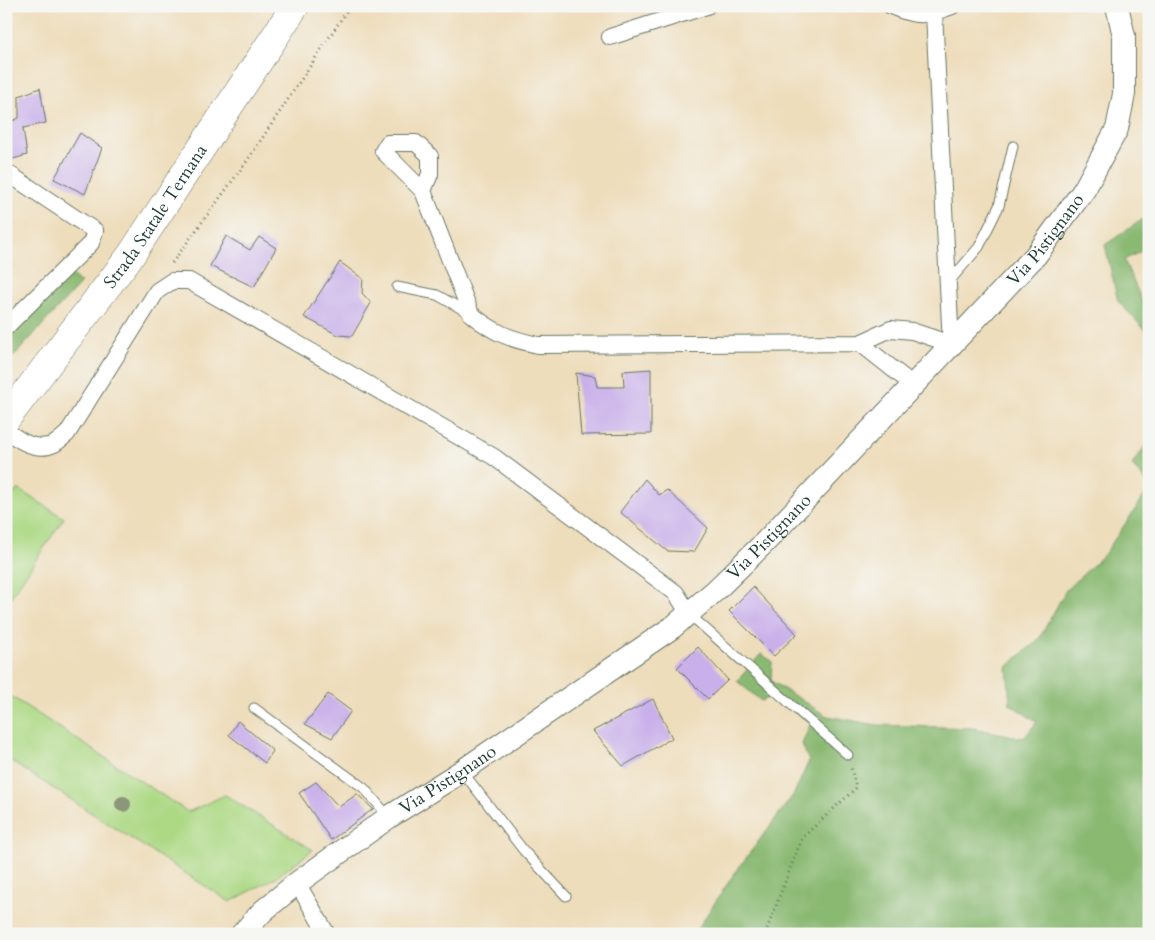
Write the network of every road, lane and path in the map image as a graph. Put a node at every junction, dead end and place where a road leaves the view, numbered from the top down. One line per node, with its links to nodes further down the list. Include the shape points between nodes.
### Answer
1 (295, 6): 20 (highway, Strada Statale Ternana, via 131,255)
2 (350, 6): 12 (path, via 247,161 172,262)
3 (707, 6): 8 (street)
4 (891, 6): 7 (street, via 918,16)
5 (952, 6): 7 (street)
6 (1116, 6): 18 (street, Via Pistignano, via 1124,36 1124,94 1117,129 1084,190 1036,255)
7 (934, 13): 13 (street)
8 (610, 37)
9 (1014, 146): 13 (lane, via 999,206 980,246)
10 (6, 172): 16 (street, via 94,231 91,243)
11 (423, 191): 15 (street)
12 (172, 281): 20 (street, via 156,291 67,434 53,444 37,447 18,440); 21 (street, via 189,280 494,457 676,593)
13 (948, 284): 18 (street)
14 (397, 287): 15 (lane, via 437,295)
15 (472, 314): 17 (street, via 487,327 515,340 538,345)
16 (6, 328)
17 (860, 343): 18 (street, via 891,330 912,331); 19 (street)
18 (950, 344): 19 (street, Via Pistignano)
19 (913, 384): 21 (street, Via Pistignano, via 765,542)
20 (9, 420)
21 (689, 614): 23 (lane); 24 (street, Via Pistignano)
22 (254, 708): 25 (lane, via 364,788)
23 (848, 755): 30 (path, via 856,788 802,838)
24 (462, 771): 25 (street, Via Pistignano); 27 (lane, via 524,851)
25 (389, 817): 26 (street, Via Pistignano)
26 (297, 883): 28 (street, Via Pistignano, via 263,911); 29 (street)
27 (566, 896)
28 (242, 934)
29 (327, 934)
30 (767, 934)

